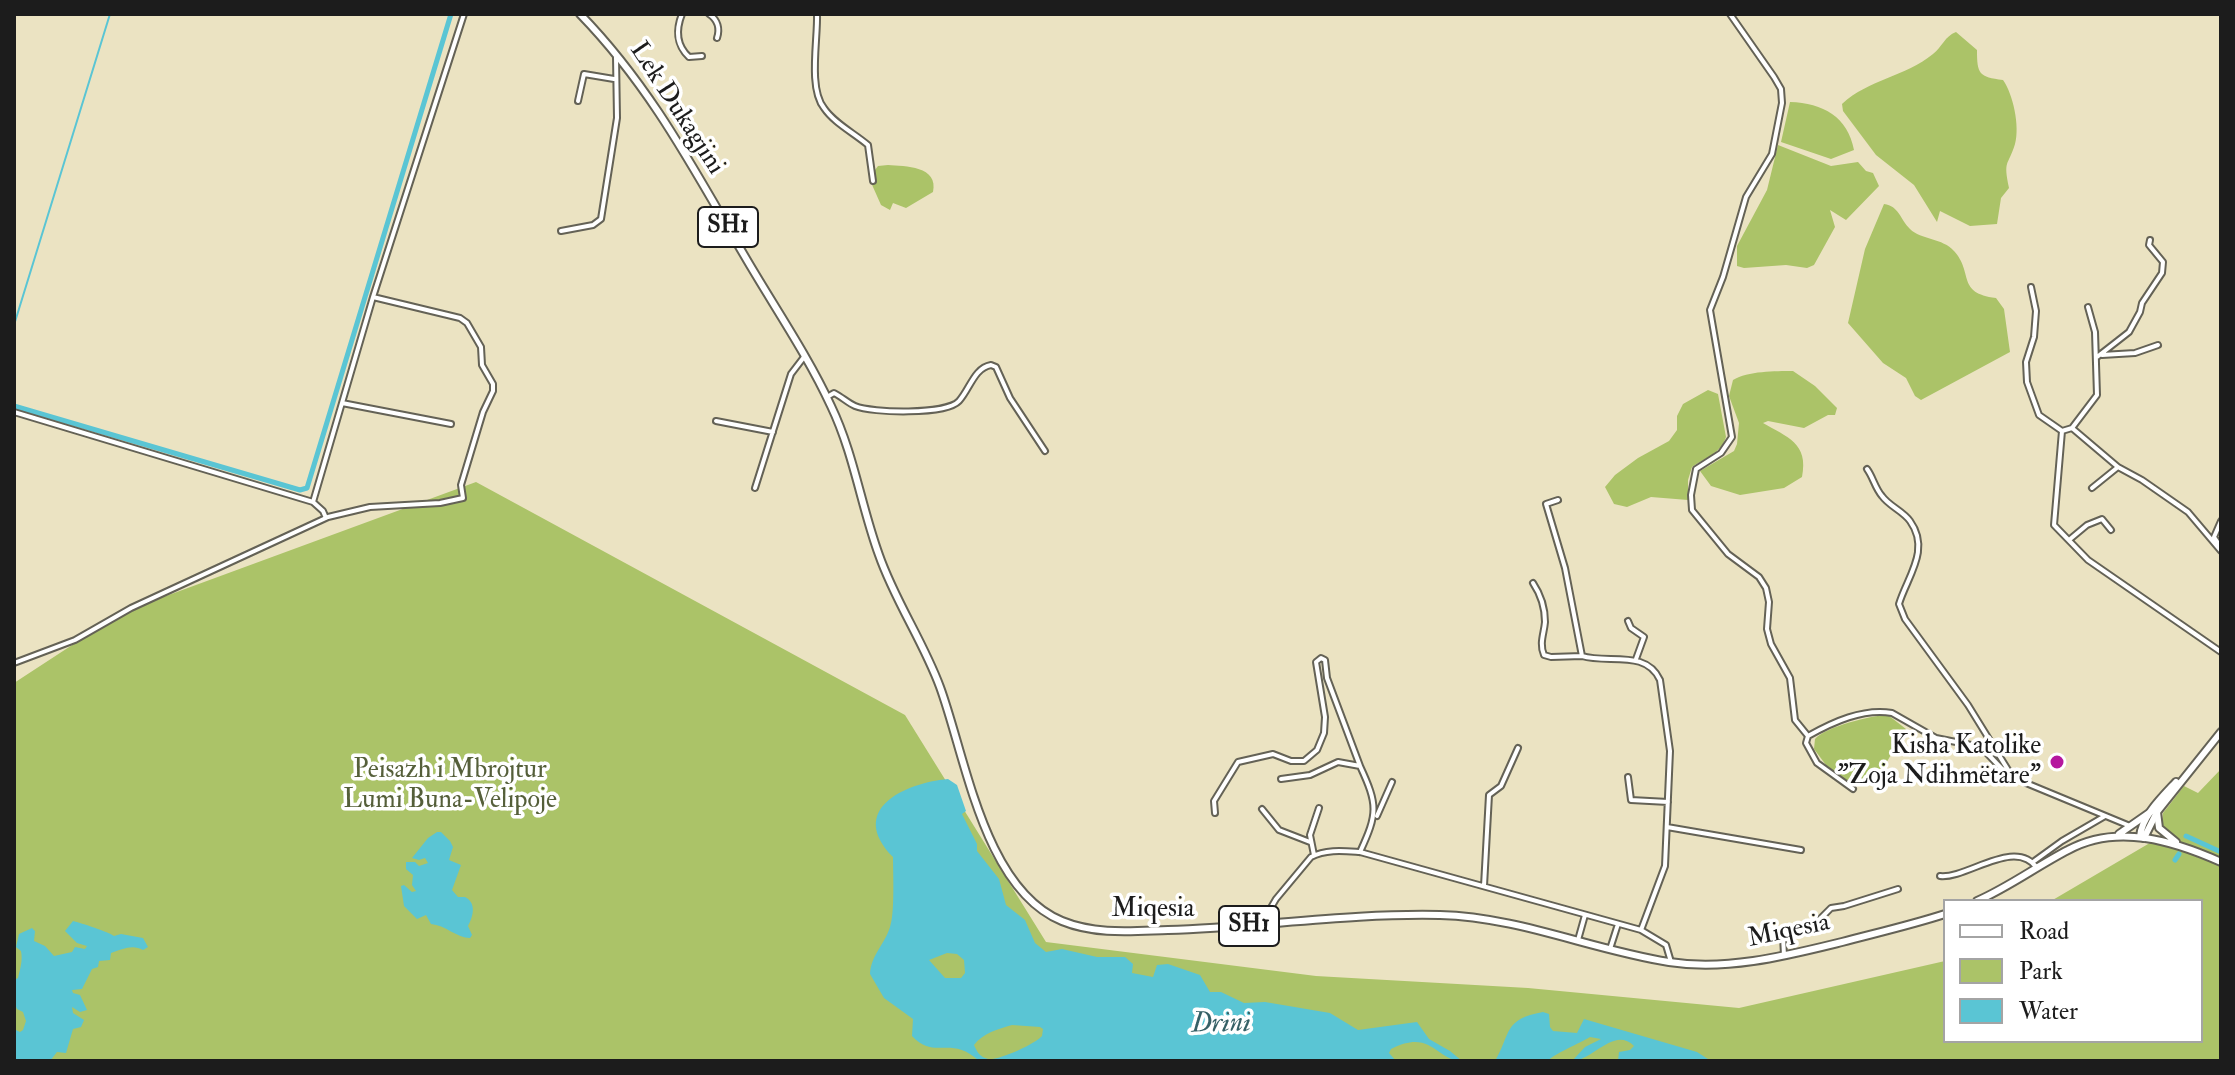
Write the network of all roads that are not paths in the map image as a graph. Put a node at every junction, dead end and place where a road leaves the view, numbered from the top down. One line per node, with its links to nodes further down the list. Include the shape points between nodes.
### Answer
1 (464, 14): 16 (street)
2 (580, 14): 8 (main road, Lek Dukagjini / SH1)
3 (682, 14): 9 (street, via 678,32 683,52)
4 (709, 14): 7 (street, via 720,31)
5 (817, 14): 12 (street, via 819,98 827,112 868,145)
6 (1730, 14): 49 (street, via 1774,77 1782,103 1772,154 1746,197 1710,310 1732,437 1721,453 1696,469 1692,510 1728,554 1766,588 1771,644 1790,678 1795,720)
7 (717, 38)
8 (617, 53): 10 (street); 19 (main road, Lek Dukagjini / SH1, via 668,125)
9 (702, 56)
10 (614, 79): 11 (street, via 584,74); 13 (street, via 617,118 601,219)
11 (578, 101)
12 (873, 181)
13 (561, 231)
14 (2150, 240): 20 (street, via 2163,262 2162,273 2129,332)
15 (2031, 287): 27 (street, via 2036,311 2027,382 2039,415)
16 (373, 297): 22 (street); 37 (street, via 467,323 482,351 493,391 461,485 463,498 370,507)
17 (2088, 307): 20 (street)
18 (2158, 345): 20 (street)
19 (804, 356): 21 (main road, Lek Dukagjini / SH1); 28 (street, via 791,374)
20 (2099, 356): 26 (street, via 2096,399)
21 (827, 397): 29 (street, via 834,393 859,408 895,412 942,409 955,405 980,370 991,365); 30 (main road, Lek Dukagjini / SH1)
22 (342, 403): 25 (street); 36 (street)
23 (14, 412): 36 (street)
24 (716, 421): 28 (street)
25 (451, 424)
26 (2072, 428): 27 (street); 31 (street)
27 (2062, 431): 40 (street, via 2052,519)
28 (773, 432): 33 (street)
29 (1045, 451)
30 (850, 457): 82 (main road, Miqesia / SH1, via 880,558 934,670 974,800 1024,895 1048,915 1099,930)
31 (2118, 467): 34 (street); 41 (street, via 2188,512)
32 (1867, 469): 52 (street, via 1882,498 1909,519 1916,534 1917,564 1900,600 1901,611)
33 (755, 488)
34 (2092, 488)
35 (1558, 500): 45 (street, via 1546,504)
36 (313, 502): 37 (street)
37 (326, 518): 47 (street, via 132,607 75,640)
38 (2221, 521): 41 (street, via 2214,537)
39 (2111, 530): 40 (street, via 2102,519)
40 (2068, 541): 44 (street)
41 (2221, 550)
42 (1533, 583): 45 (street, via 1543,604 1544,655)
43 (1628, 621): 46 (street, via 1644,637)
44 (2221, 652)
45 (1582, 656): 46 (street)
46 (1636, 659): 57 (street, via 1660,680 1670,751)
47 (14, 663)
48 (2221, 732): 60 (main road)
49 (1808, 736): 52 (street, via 1873,712 1892,713 1936,738 1981,747); 56 (street, via 1806,743 1817,763)
50 (1518, 748): 76 (street, via 1501,786 1489,795)
51 (1360, 766): 54 (street, via 1338,762 1310,775); 61 (street, via 1325,660 1318,659 1325,717 1317,750 1304,761 1273,754 1238,762 1214,801); 63 (street, via 1375,806)
52 (2011, 775): 62 (street)
53 (1628, 777): 57 (street, via 1631,800)
54 (1281, 779)
55 (1392, 782): 63 (street)
56 (1853, 789)
57 (1668, 802): 64 (street)
58 (1319, 808): 68 (street)
59 (1262, 809): 68 (street, via 1279,830)
60 (2154, 812): 65 (main road); 67 (main road); 69 (main road, via 2159,828)
61 (1215, 813)
62 (2105, 816): 65 (street); 74 (street)
63 (1373, 824): 71 (street)
64 (1667, 827): 70 (street); 83 (street, via 1663,876)
65 (2132, 827): 66 (main road)
66 (2110, 837): 67 (main road); 74 (main road)
67 (2142, 838): 69 (main road)
68 (1310, 842): 72 (street)
69 (2179, 845): 73 (main road)
70 (1801, 850)
71 (1360, 852): 72 (street); 76 (street)
72 (1314, 855): 82 (street, via 1276,899)
73 (2221, 862)
74 (2034, 865): 75 (street, via 2023,857); 78 (main road)
75 (1940, 876)
76 (1484, 887): 79 (street)
77 (1898, 889): 86 (street, via 1831,908 1813,926 1789,931 1783,937)
78 (1981, 899)
79 (1585, 915): 81 (street); 84 (street)
80 (1943, 915): 86 (main road, Miqesia / SH1)
81 (1618, 924): 83 (street); 85 (street)
82 (1262, 925): 84 (main road, Miqesia / SH1, via 1385,915 1455,916)
83 (1641, 930): 87 (street, via 1666,945)
84 (1578, 940): 85 (main road, Miqesia / SH1)
85 (1610, 949): 87 (main road, Miqesia / SH1)
86 (1784, 955): 87 (main road, Miqesia / SH1, via 1727,964)
87 (1671, 962)

